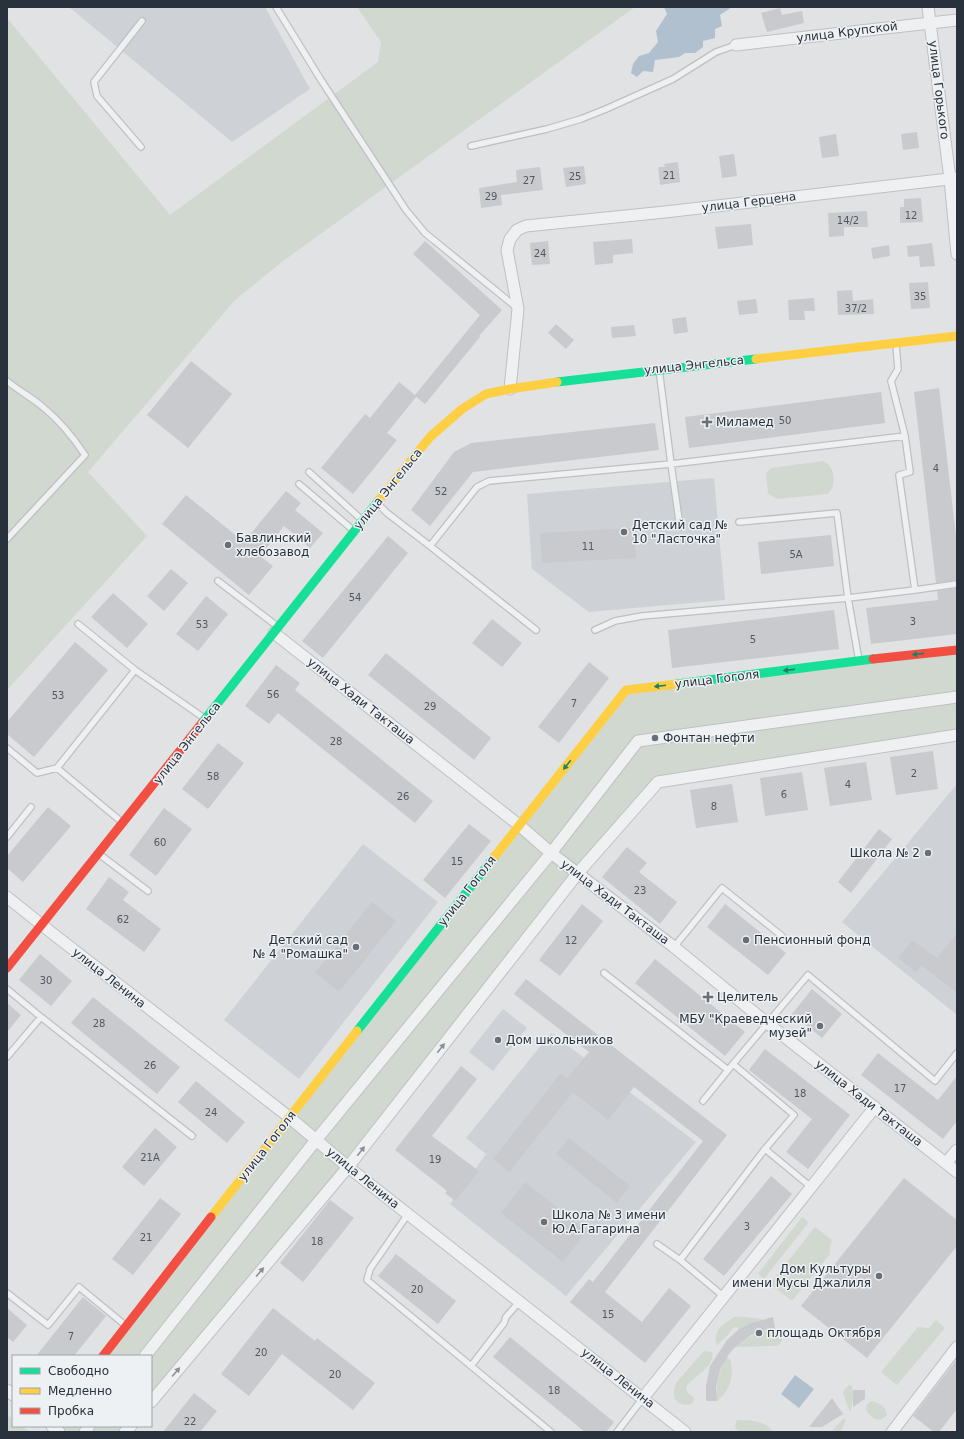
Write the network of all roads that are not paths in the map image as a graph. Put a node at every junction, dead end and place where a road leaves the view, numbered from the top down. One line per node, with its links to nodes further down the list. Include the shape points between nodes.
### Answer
1 (276, 7): 11 (lane, via 406,210 425,233)
2 (928, 7): 5 (street, улица Горького)
3 (957, 20): 5 (street, улица Крупской)
4 (142, 21): 8 (lane, via 94,82 96,96)
5 (930, 22): 6 (street, улица Крупской); 9 (street, улица Горького)
6 (736, 45): 7 (lane, via 716,52 660,85 600,112)
7 (471, 146)
8 (140, 147)
9 (953, 179): 10 (street, улица Горького); 11 (street, улица Герцена, via 526,226 517,230 510,239 507,250)
10 (957, 254)
11 (518, 309): 16 (street, улица Герцена)
12 (957, 336): 13 (street, улица Энгельса)
13 (896, 342): 14 (street, улица Энгельса); 17 (lane, via 898,369 891,381)
14 (658, 369): 16 (street, улица Энгельса); 18 (lane)
15 (7, 381): 26 (lane, via 44,408 69,432 85,455)
16 (510, 389): 21 (street, улица Энгельса, via 486,394 462,409 430,437)
17 (905, 436): 18 (lane); 30 (lane, via 910,472 899,475)
18 (671, 464): 24 (lane); 27 (lane, via 489,481 477,487)
19 (310, 472): 22 (lane)
20 (299, 484): 25 (lane)
21 (377, 503): 22 (street, улица Энгельса); 27 (lane)
22 (363, 521): 25 (street, улица Энгельса)
23 (739, 522): 31 (lane, via 837,513)
24 (680, 527)
25 (354, 531): 33 (street, улица Энгельса)
26 (7, 539)
27 (430, 546): 34 (lane)
28 (218, 581): 33 (lane)
29 (957, 584): 30 (lane)
30 (915, 590): 31 (lane)
31 (848, 598): 35 (lane, via 642,616 615,621); 37 (lane)
32 (78, 624): 38 (lane)
33 (276, 630): 40 (street, улица Энгельса); 46 (street, улица Хади Такташа)
34 (536, 630)
35 (595, 630)
36 (957, 650): 37 (street, улица Гоголя, one-way to 37)
37 (860, 661): 46 (street, улица Гоголя, one-way to 46, via 626,690)
38 (135, 670): 40 (lane); 43 (lane)
39 (957, 697): 48 (street, via 638,741)
40 (206, 719): 45 (street, улица Энгельса)
41 (957, 735): 50 (street, via 658,782)
42 (7, 748): 43 (lane, via 37,773)
43 (58, 768): 45 (lane)
44 (31, 807): 47 (lane)
45 (123, 823): 49 (street, улица Энгельса)
46 (519, 825): 48 (street, улица Хади Такташа); 67 (street, улица Гоголя)
47 (7, 837)
48 (551, 853): 50 (street, улица Хади Такташа); 69 (street)
49 (99, 854): 51 (lane); 53 (street, улица Энгельса)
50 (578, 874): 55 (street, улица Хади Такташа); 73 (street, one-way to 50)
51 (148, 891)
52 (7, 896): 53 (street, улица Ленина)
53 (42, 925): 56 (street, улица Энгельса); 67 (street, улица Ленина)
54 (782, 936): 55 (lane, via 722,888)
55 (674, 947): 60 (street, улица Хади Такташа)
56 (7, 968)
57 (604, 973): 64 (lane)
58 (7, 990): 59 (lane)
59 (41, 1017): 62 (lane); 68 (lane)
60 (767, 1023): 61 (lane, via 808,975 935,1081); 63 (lane); 66 (street, улица Хади Такташа)
61 (957, 1053)
62 (7, 1058)
63 (733, 1064): 64 (lane); 70 (lane, via 794,1115)
64 (728, 1070): 65 (lane)
65 (703, 1101)
66 (875, 1107): 72 (street, улица Хади Такташа); 75 (street)
67 (289, 1117): 69 (street, улица Ленина); 82 (street, улица Гоголя)
68 (192, 1136)
69 (316, 1140): 73 (street, улица Ленина); 85 (street)
70 (765, 1149): 75 (lane); 78 (lane)
71 (957, 1150): 72 (street)
72 (946, 1163): 74 (street, улица Хади Такташа)
73 (348, 1167): 76 (street, улица Ленина); 88 (street, one-way to 73)
74 (957, 1172)
75 (812, 1187): 80 (street)
76 (408, 1214): 81 (street, улица Ленина); 86 (lane, via 370,1269 367,1280)
77 (657, 1244): 78 (lane)
78 (680, 1260): 80 (lane)
79 (7, 1293): 82 (lane, via 48,1325 79,1286)
80 (723, 1296): 87 (street)
81 (520, 1301): 86 (lane); 87 (street, улица Ленина)
82 (126, 1326): 84 (street, улица Гоголя)
83 (957, 1347): 89 (street)
84 (104, 1355)
85 (146, 1355)
86 (472, 1366): 90 (lane)
87 (643, 1398): 91 (lane); 92 (street, улица Ленина)
88 (152, 1401)
89 (896, 1431)
90 (551, 1432)
91 (617, 1432)
92 (685, 1432)

